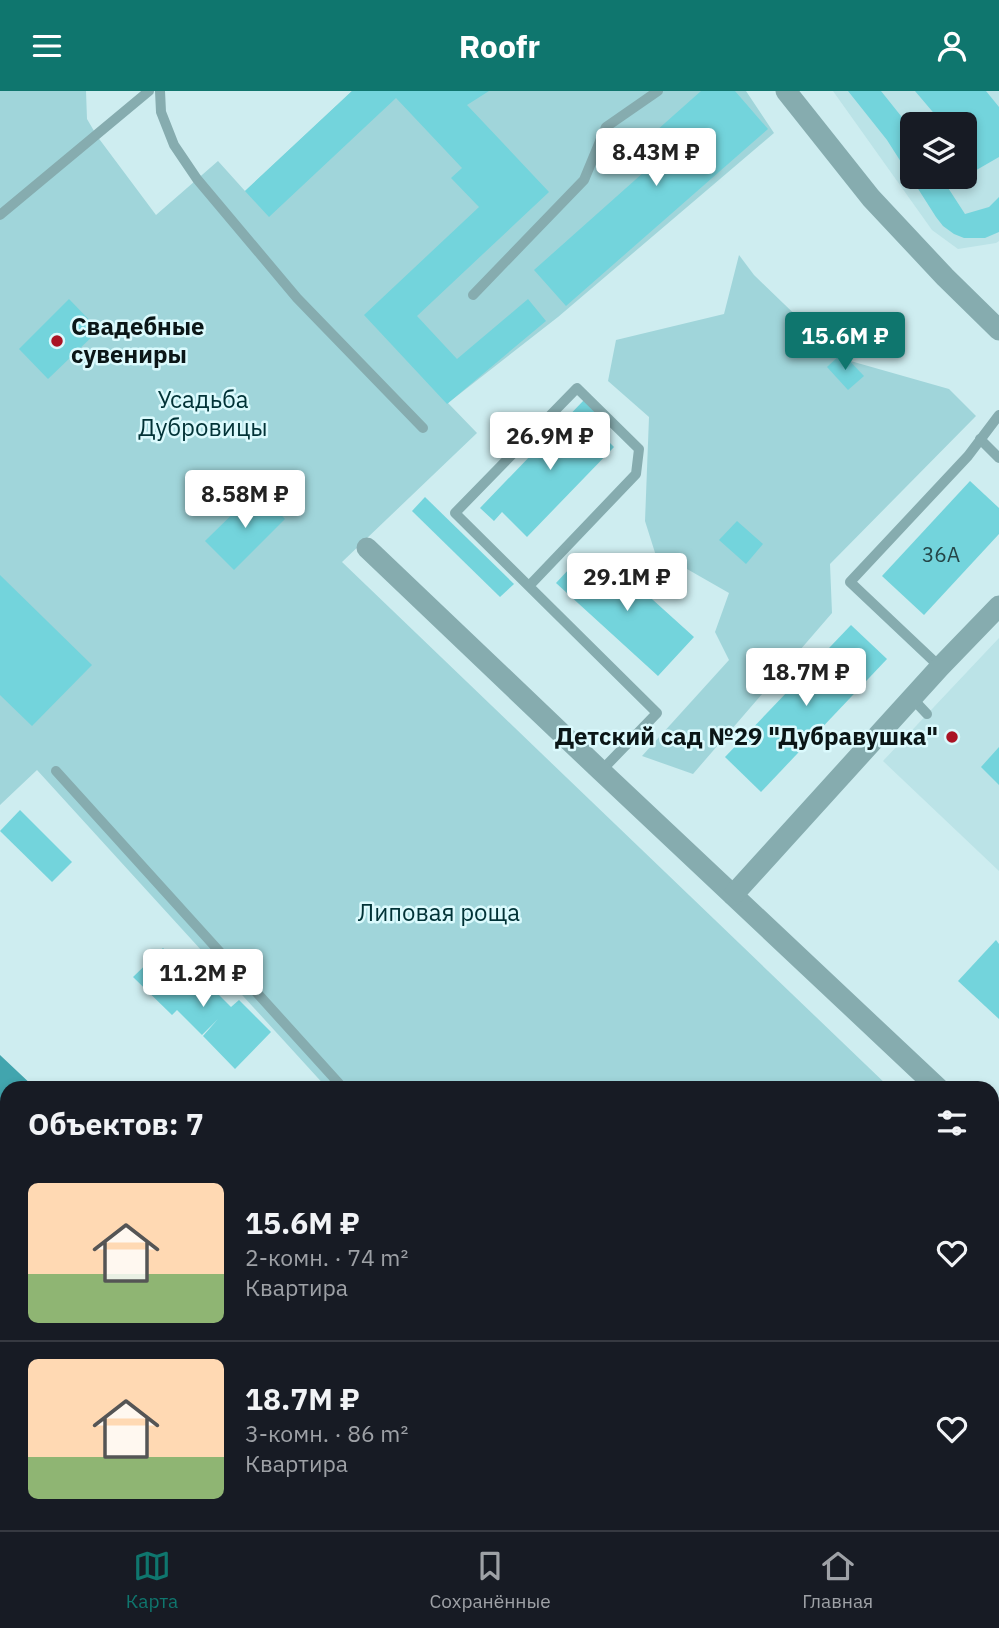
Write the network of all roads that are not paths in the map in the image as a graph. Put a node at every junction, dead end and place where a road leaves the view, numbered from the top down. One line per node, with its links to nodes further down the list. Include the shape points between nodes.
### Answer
1 (149, 91): 5 (lane)
2 (160, 91): 9 (lane, via 161,112 174,145 197,179 297,298)
3 (658, 91): 6 (lane, via 606,127 584,180)
4 (786, 91): 7 (street, via 871,198)
5 (0, 215)
6 (472, 295)
7 (999, 330)
8 (999, 415): 10 (lane)
9 (423, 428)
10 (980, 439): 11 (lane); 15 (lane, via 850,582)
11 (999, 458)
12 (368, 548): 19 (street)
13 (529, 586): 13 (lane, via 455,513 577,388 639,449 636,474); 19 (lane, via 657,713)
14 (999, 606): 15 (street)
15 (940, 667): 16 (street)
16 (912, 698): 17 (lane); 20 (street)
17 (927, 714)
18 (56, 771): 21 (lane)
19 (601, 771): 20 (street)
20 (733, 895): 22 (street)
21 (337, 1081)
22 (931, 1081)

